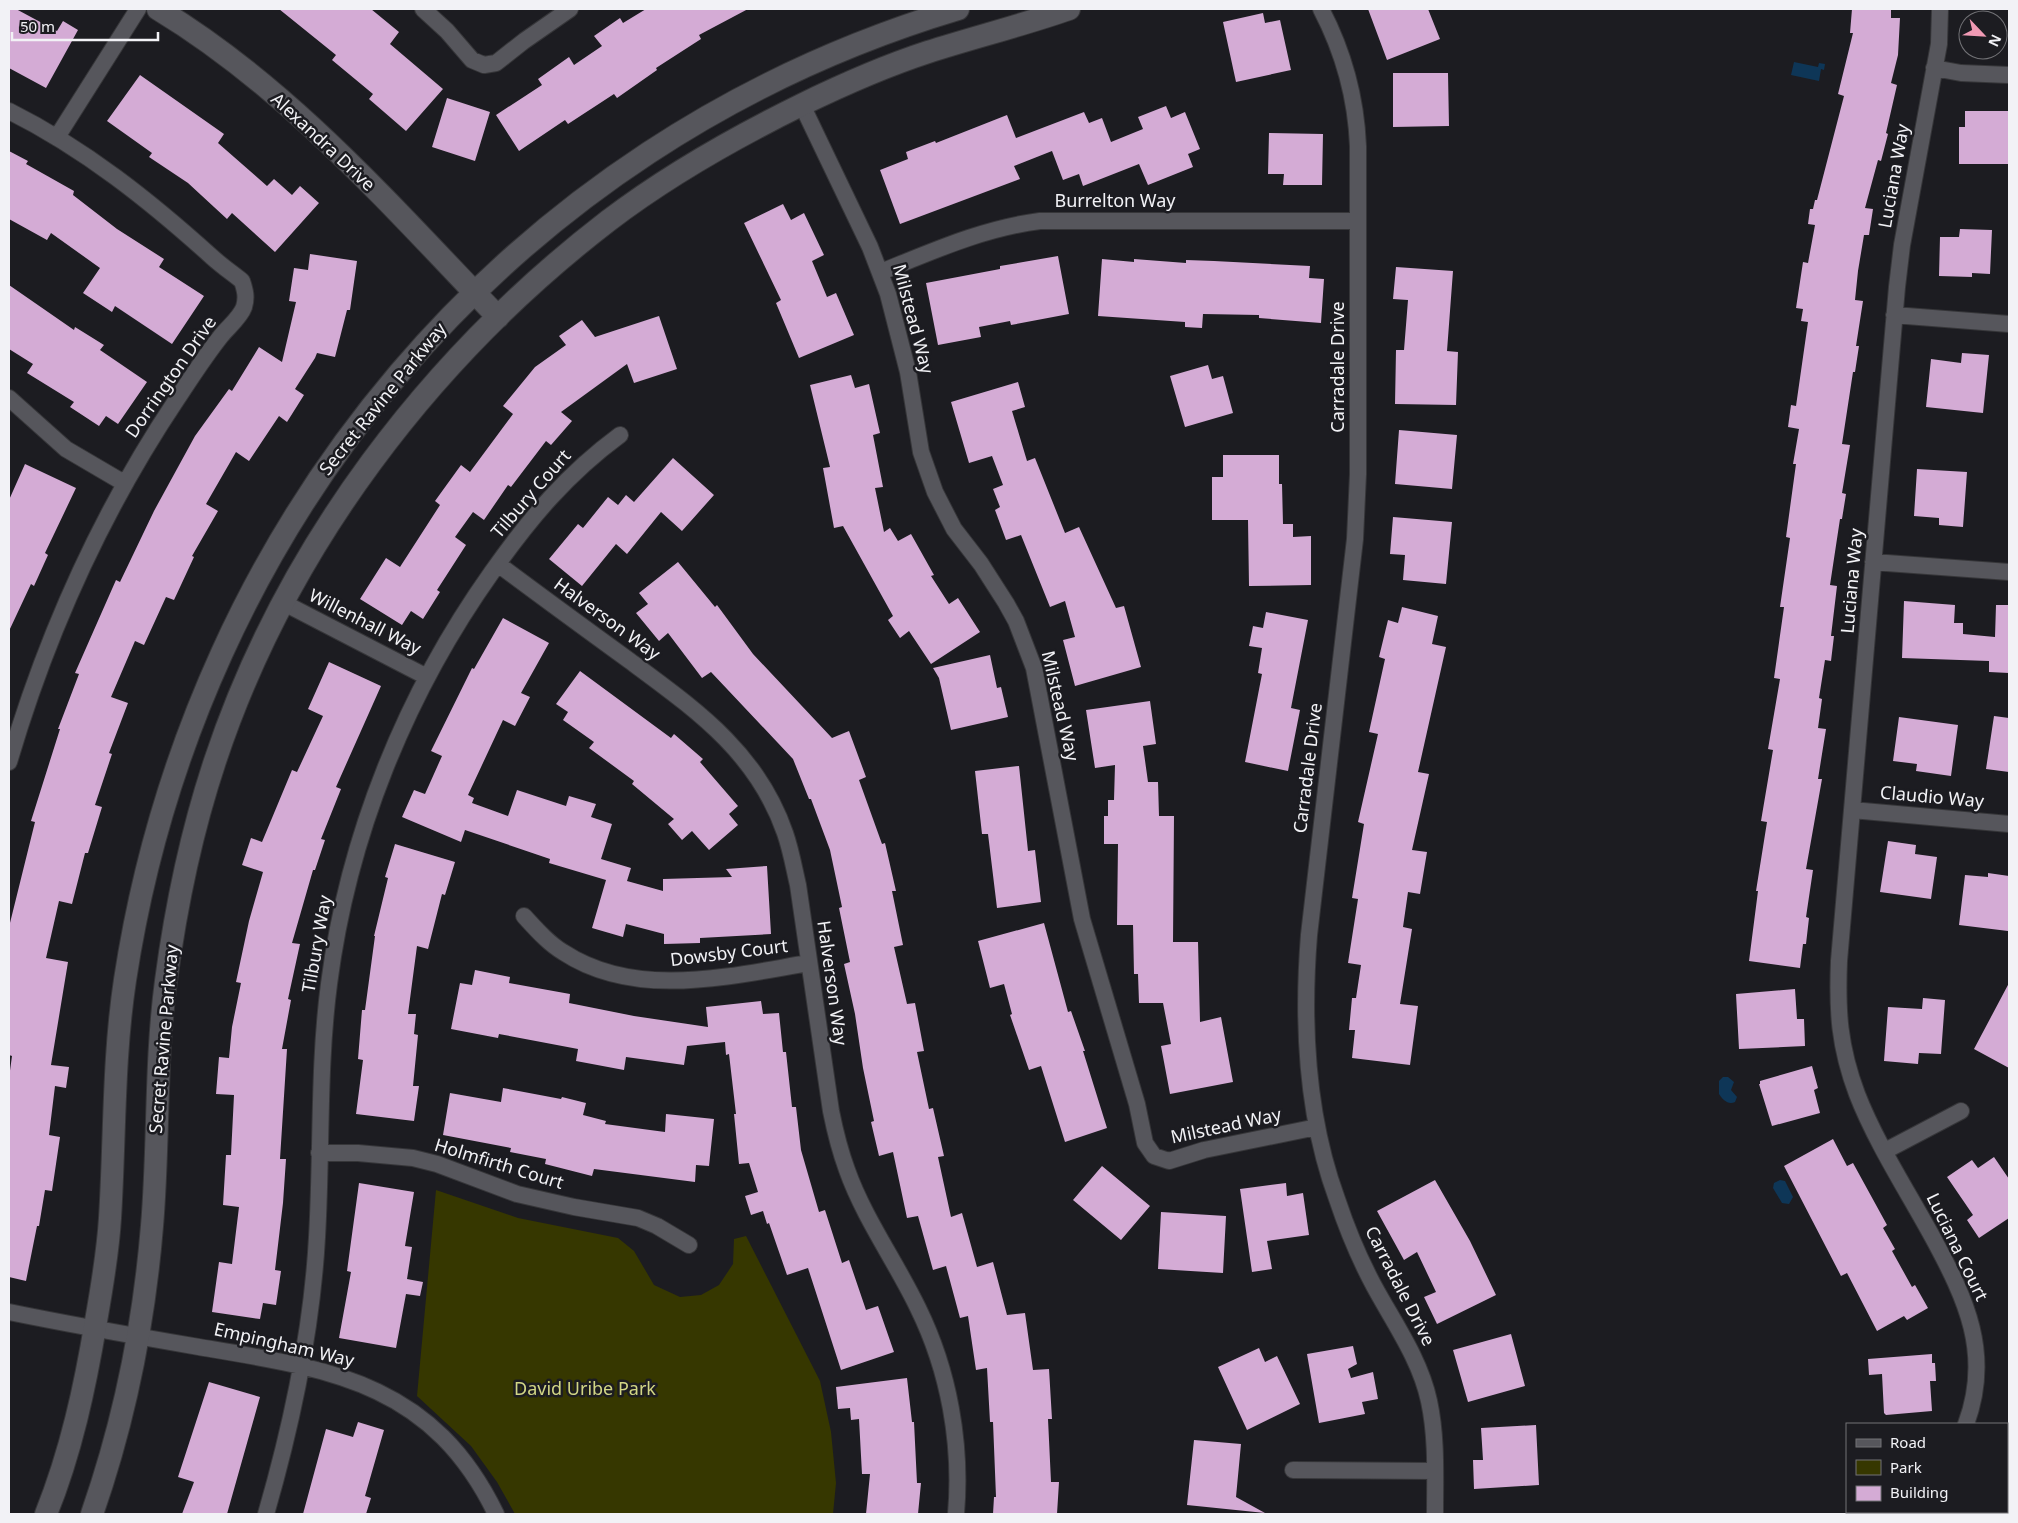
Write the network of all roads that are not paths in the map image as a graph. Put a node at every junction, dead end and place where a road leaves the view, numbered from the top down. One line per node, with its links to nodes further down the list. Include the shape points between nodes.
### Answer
1 (138, 9): 14 (street)
2 (158, 9): 17 (main road, Alexandra Drive, via 227,57 305,121)
3 (423, 9): 4 (street, via 472,60 484,65 496,64)
4 (570, 9)
5 (958, 9): 10 (main road, Secret Ravine Parkway, via 874,36)
6 (1069, 9): 12 (main road, Secret Ravine Parkway, via 926,53)
7 (1321, 9): 15 (street, Carradale Drive, via 1336,40 1353,94 1358,146)
8 (1940, 9): 9 (street, Luciana Way, via 1939,44)
9 (1934, 68): 11 (street); 18 (street, Luciana Way, via 1902,245)
10 (787, 74): 12 (main road); 17 (main road, Secret Ravine Parkway, via 686,128 586,195)
11 (2009, 75)
12 (802, 105): 16 (street, Milstead Way); 19 (main road, Secret Ravine Parkway, via 748,132 647,193 585,240)
13 (9, 111): 14 (street, Dorrington Drive)
14 (57, 137): 23 (street, Dorrington Drive, via 151,203 242,281 246,295 244,308 193,375)
15 (1358, 221): 16 (street, Burrelton Way, via 1040,221 974,236); 35 (street, Carradale Drive, via 1357,515 1305,990 1309,1068)
16 (881, 272): 35 (street, Milstead Way, via 902,344 927,473 949,521 1010,609 1034,668 1082,918 1145,1143 1154,1156 1169,1161 1204,1150)
17 (474, 292): 19 (main road, Alexandra Drive); 40 (main road, Secret Ravine Parkway, via 402,370 354,429 308,495 230,634 184,748 145,879 124,984 115,1083 110,1222)
18 (1894, 316): 20 (street); 24 (street, Luciana Way)
19 (498, 317): 27 (main road, Secret Ravine Parkway, via 426,393 381,449 313,551)
20 (2009, 324)
21 (9, 398): 23 (street, via 66,449)
22 (620, 435): 25 (street, Tilbury Court, via 571,474)
23 (124, 483): 29 (street, Dorrington Drive, via 61,615 38,672)
24 (1873, 562): 26 (street); 30 (street, Luciana Way)
25 (498, 564): 28 (street, Tilbury Way, via 461,618); 33 (street, Halverson Way, via 690,705 742,756 768,796 786,834 798,885)
26 (2009, 572)
27 (284, 603): 28 (street, Willenhall Way); 41 (main road, Secret Ravine Parkway, via 260,649 216,758 188,851 179,895 165,986 157,1083 152,1225)
28 (427, 677): 37 (street, Tilbury Way, via 393,749 365,823 340,918 325,1011 320,1078)
29 (9, 762)
30 (1852, 810): 31 (street, Claudio Way); 36 (street, Luciana Way, via 1839,961 1838,1014 1842,1045 1852,1079)
31 (2009, 824)
32 (524, 916): 33 (street, Dowsby Court, via 563,953 600,970 622,975 666,981 709,979)
33 (809, 963): 50 (street, Halverson Way, via 838,1144 859,1198 918,1308 932,1341 951,1406 958,1472)
34 (1961, 1111): 36 (street)
35 (1317, 1127): 45 (street, Carradale Drive, via 1331,1182 1353,1242 1423,1380 1433,1421)
36 (1885, 1151): 43 (street, Luciana Court, via 1948,1266 1969,1313 1976,1376)
37 (320, 1152): 38 (street, Holmfirth Court, via 413,1158 437,1164 517,1194 574,1208 638,1218); 42 (street, Tilbury Way, via 314,1278)
38 (689, 1245)
39 (9, 1312): 40 (street, Empingham Way)
40 (95, 1329): 41 (street, Empingham Way); 46 (main road, Secret Ravine Parkway, via 72,1439)
41 (138, 1336): 42 (street, Empingham Way); 47 (main road, Secret Ravine Parkway, via 112,1450)
42 (300, 1365): 48 (street, Tilbury Way, via 287,1435); 49 (street, Empingham Way, via 334,1373 369,1387 418,1416 463,1460)
43 (1966, 1423)
44 (1293, 1470): 45 (street)
45 (1435, 1471): 51 (street, Carradale Drive)
46 (46, 1514)
47 (92, 1514)
48 (266, 1514)
49 (496, 1514)
50 (956, 1514)
51 (1435, 1514)

